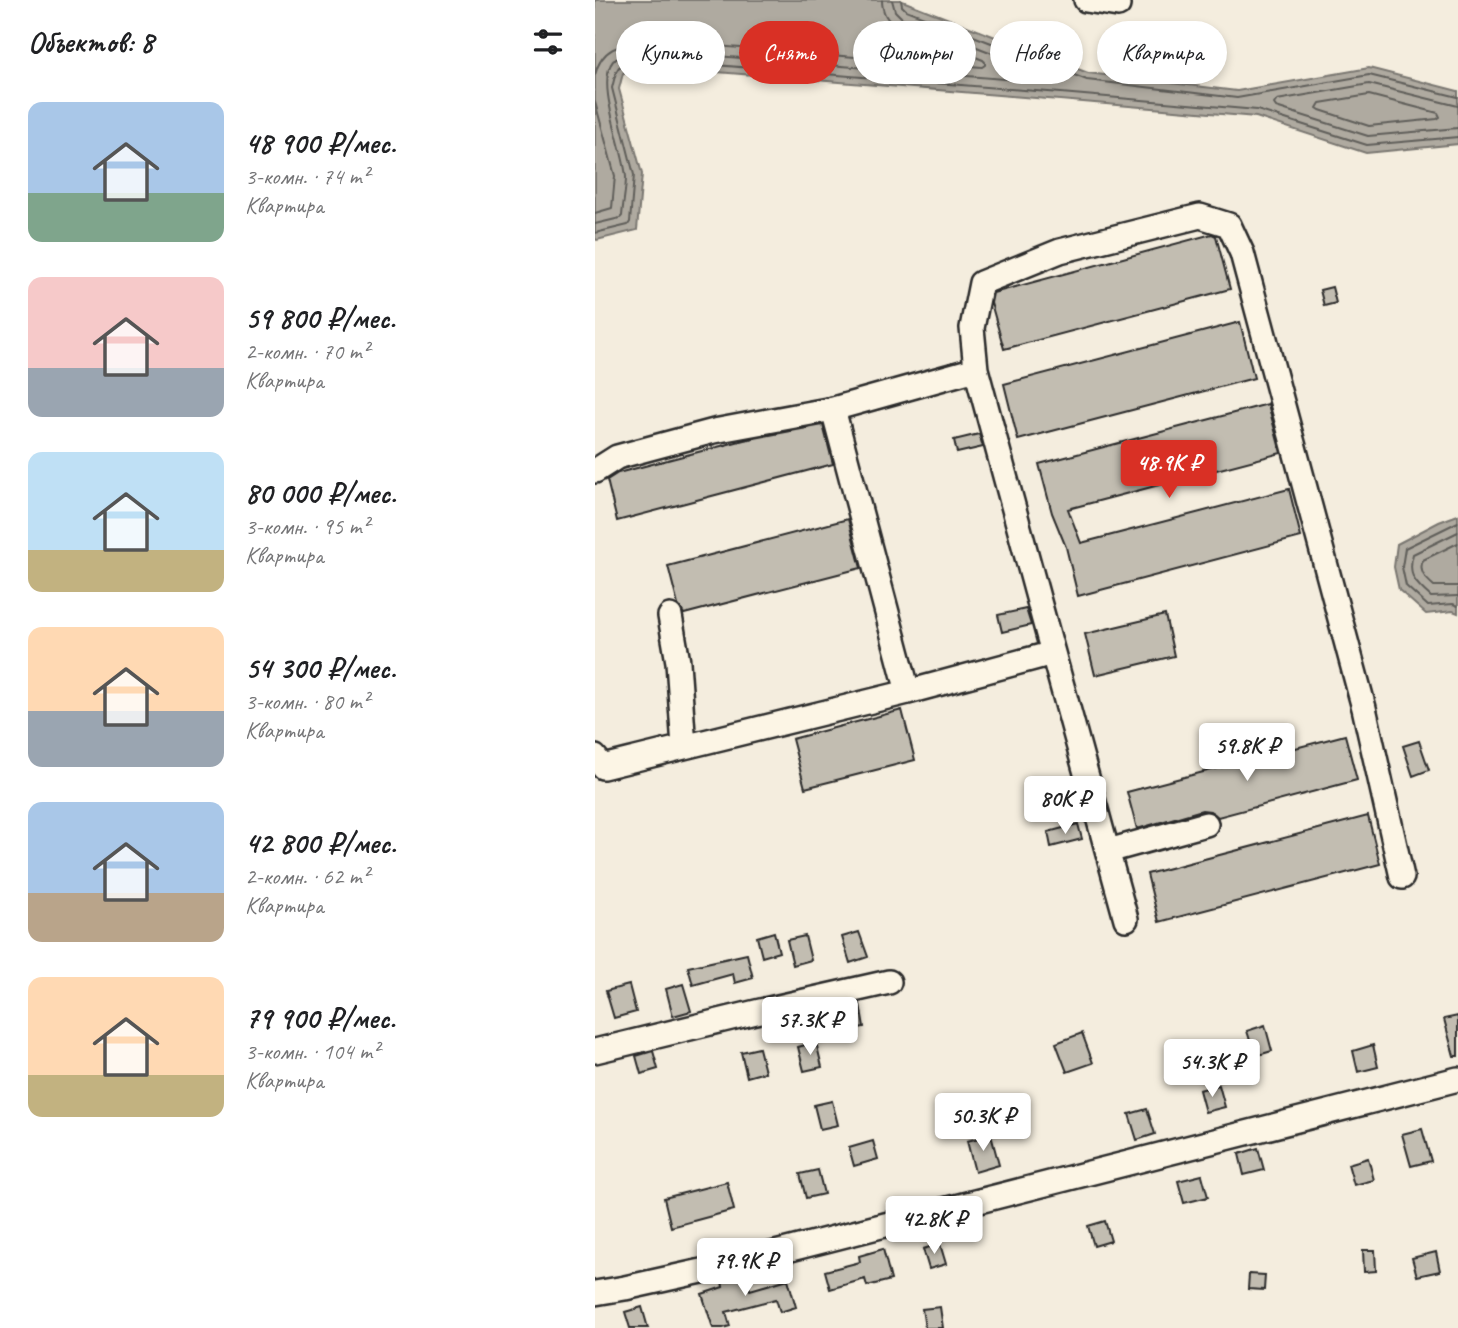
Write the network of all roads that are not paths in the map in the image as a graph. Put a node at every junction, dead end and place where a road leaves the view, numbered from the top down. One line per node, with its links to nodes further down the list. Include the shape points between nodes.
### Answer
1 (1086, 0): 2 (street)
2 (1118, 5)
3 (976, 369): 4 (street); 7 (street); 13 (street, via 972,328 981,283 1060,251 1200,216 1229,225 1242,253 1364,708)
4 (833, 409): 5 (street, via 714,431 617,457); 8 (street)
5 (595, 471)
6 (670, 616): 9 (street)
7 (1053, 653): 8 (street); 12 (street)
8 (908, 692): 9 (street)
9 (684, 747): 10 (street)
10 (598, 764)
11 (1206, 824): 12 (street)
12 (1108, 851): 14 (street)
13 (1402, 877)
14 (1126, 919)
15 (889, 982): 16 (street)
16 (595, 1051)
17 (1458, 1079): 18 (street, via 720,1267)
18 (595, 1293)

